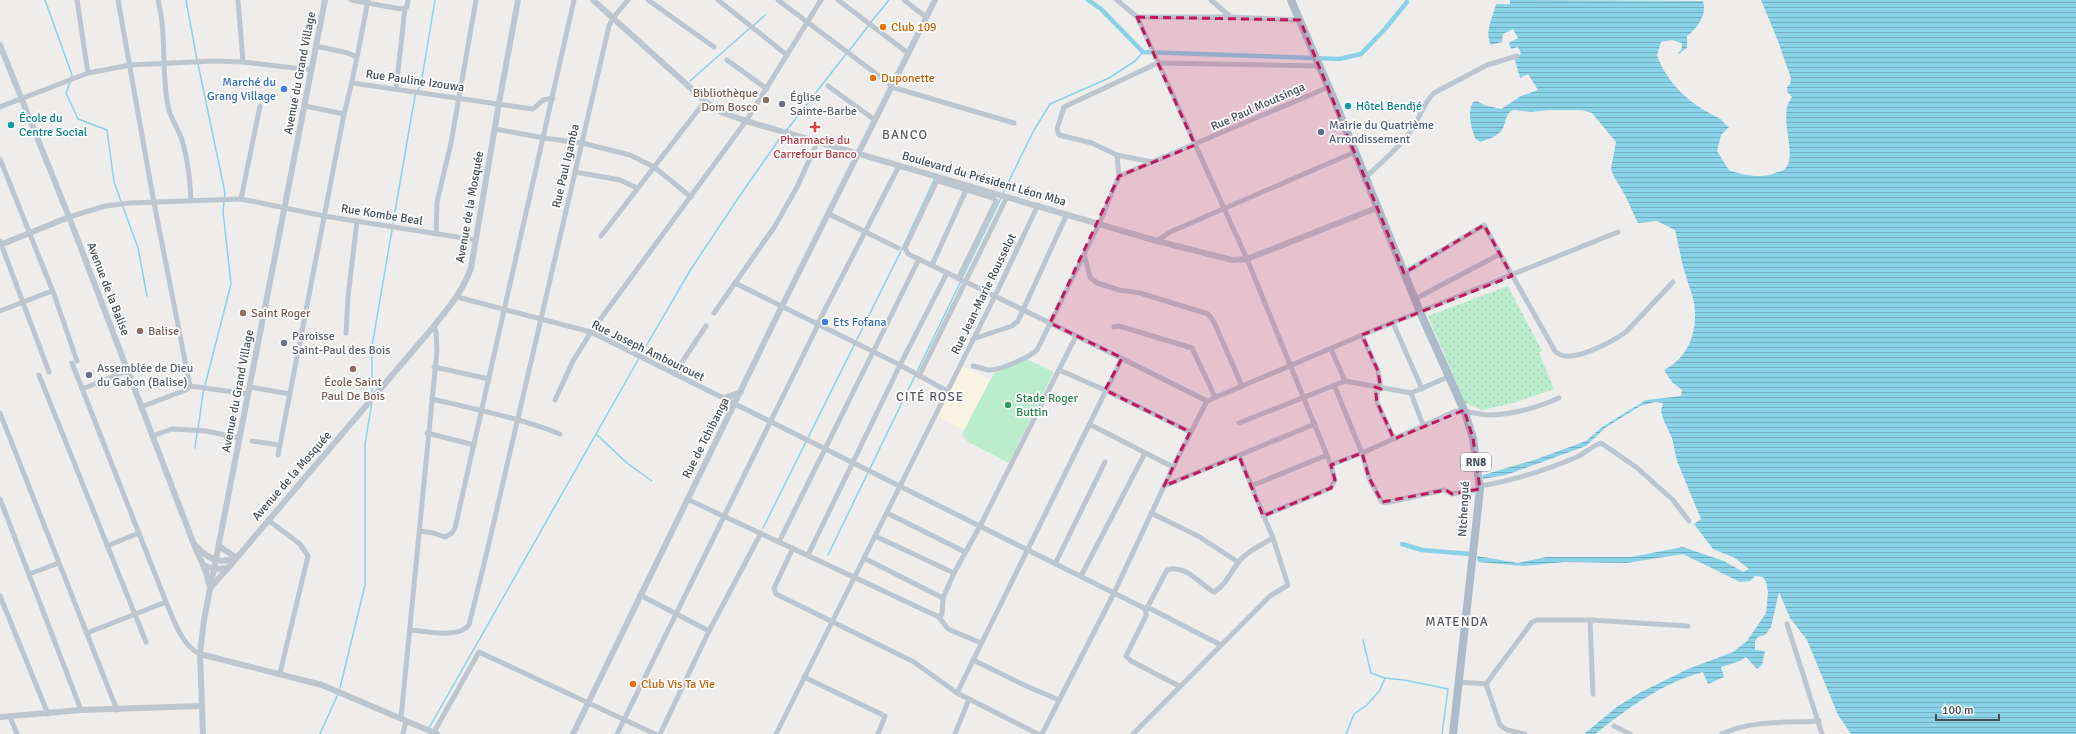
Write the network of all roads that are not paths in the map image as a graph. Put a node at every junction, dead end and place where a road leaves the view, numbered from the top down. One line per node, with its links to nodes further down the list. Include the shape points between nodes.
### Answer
1 (77, 0): 45 (street)
2 (118, 0): 43 (street)
3 (158, 0): 41 (street, via 163,30)
4 (238, 0): 40 (street)
5 (325, 0): 32 (street, Avenue du Grand Village)
6 (351, 0): 23 (street)
7 (408, 0): 24 (street)
8 (476, 0): 52 (street)
9 (518, 0): 56 (street, Avenue de la Mosquée)
10 (574, 0): 54 (street)
11 (593, 0): 28 (street, Boulevard du Président Léon Mba)
12 (628, 0): 28 (street)
13 (648, 0): 33 (street)
14 (718, 0): 35 (street)
15 (778, 0): 30 (street)
16 (821, 0): 30 (street)
17 (838, 0): 34 (street)
18 (904, 0): 25 (street)
19 (935, 0): 25 (street, Rue de Tchibanga)
20 (1117, 0): 26 (street)
21 (1211, 0): 27 (street)
22 (1291, 0): 29 (main road, Ntchengué)
23 (368, 2): 24 (street); 37 (street)
24 (405, 8): 50 (street)
25 (926, 17): 34 (street, Rue de Tchibanga)
26 (1137, 17): 27 (street); 39 (street)
27 (1231, 17): 29 (street)
28 (612, 18): 55 (street, Boulevard du Président Léon Mba); 67 (street, Rue Paul Igamba)
29 (1300, 20): 42 (main road, Ntchengué)
30 (808, 23): 35 (street); 47 (street)
31 (0, 45): 53 (street, Avenue de la Balise)
32 (316, 46): 37 (street); 44 (street, Avenue du Grand Village)
33 (714, 47)
34 (908, 53): 47 (street, Rue de Tchibanga)
35 (787, 55): 51 (street)
36 (1517, 56): 78 (street, via 1487,65 1434,93 1406,136)
37 (356, 57): 46 (street)
38 (727, 60): 51 (street)
39 (1157, 61): 42 (street); 68 (street); 71 (street, via 1066,106 1063,110 1057,129 1059,135 1092,144)
40 (243, 62): 41 (street); 44 (street)
41 (164, 63): 43 (street); 84 (street, via 168,106 185,151)
42 (1319, 64): 49 (main road, Ntchengué)
43 (130, 65): 45 (street); 85 (street)
44 (312, 70): 58 (street, Avenue du Grand Village)
45 (88, 73): 53 (street)
46 (352, 83): 50 (street, Rue Pauline Izouwa); 60 (street, Rue Pauline Izouwa)
47 (892, 85): 61 (street, Rue de Tchibanga); 63 (street, via 906,92)
48 (828, 86): 61 (street)
49 (1329, 87): 68 (street, Rue Paul Moutsinga); 69 (main road, Ntchengué)
50 (396, 89): 52 (street, Rue Pauline Izouwa)
51 (767, 89): 62 (street)
52 (459, 97): 56 (street, Rue Pauline Izouwa); 99 (street, via 437,202)
53 (21, 98): 59 (street); 93 (street, Avenue de la Balise)
54 (553, 98): 56 (street, Rue Pauline Izouwa, via 543,100 533,109); 65 (street)
55 (705, 101): 62 (street, Boulevard du Président Léon Mba, via 721,112); 75 (street)
56 (499, 103): 64 (street, Avenue de la Mosquée)
57 (260, 106): 83 (street)
58 (305, 106): 60 (street); 88 (street, Avenue du Grand Village)
59 (0, 107)
60 (344, 114): 92 (street, Rue Pauline Izouwa)
61 (875, 120): 70 (street, Rue de Tchibanga)
62 (746, 121): 66 (street, Boulevard du Président Léon Mba); 81 (street)
63 (1014, 123)
64 (494, 128): 65 (street); 101 (street, Avenue de la Mosquée)
65 (544, 138): 67 (street); 124 (street)
66 (818, 140): 70 (street, Boulevard du Président Léon Mba); 115 (street, via 779,219)
67 (582, 143): 75 (street, via 630,155); 76 (street, Rue Paul Igamba)
68 (1195, 145): 73 (street, Rue Paul Moutsinga); 89 (street)
69 (1355, 152): 78 (main road, Ntchengué); 89 (street)
70 (860, 153): 74 (street, Boulevard du Président Léon Mba); 90 (street, Rue de Tchibanga)
71 (1117, 155): 73 (street); 77 (street)
72 (0, 159): 98 (street)
73 (1152, 162): 77 (street, Rue Paul Moutsinga)
74 (898, 166): 80 (street, Boulevard du Président Léon Mba); 96 (street)
75 (654, 167): 79 (street); 81 (street)
76 (575, 172): 79 (street, via 620,180); 127 (street, Rue Paul Igamba, via 546,292)
77 (1119, 176): 95 (street)
78 (1366, 177): 87 (main road, Ntchengué)
79 (637, 188): 100 (street)
80 (967, 188): 82 (street, Boulevard du Président Léon Mba); 107 (street, via 941,181 936,183 906,248 908,254); 109 (street); 113 (street, via 993,198 996,203)
81 (691, 197): 134 (street)
82 (1005, 197): 86 (street, Boulevard du Président Léon Mba); 113 (street)
83 (241, 199): 84 (street, Rue Kombe Beal); 88 (street, Rue Kombe Beal)
84 (191, 200): 85 (street, Rue Kombe Beal)
85 (154, 203): 93 (street, Rue Kombe Beal, via 100,207); 156 (street)
86 (1038, 205): 91 (street, Boulevard du Président Léon Mba); 117 (street, Rue Jean-Marie Rousselot)
87 (1379, 207): 108 (street, Boulevard du Président Léon Mba); 111 (main road, Ntchengué / RN8)
88 (285, 208): 92 (street, Rue Kombe Beal); 161 (street, Avenue du Grand Village)
89 (1223, 208): 102 (street, via 1170,232); 108 (street)
90 (829, 214): 96 (street); 121 (street, Rue de Tchibanga)
91 (1067, 214): 95 (street, Boulevard du Président Léon Mba); 122 (street)
92 (324, 216): 94 (street, Rue Kombe Beal); 166 (street, Rue Pauline Izouwa)
93 (69, 217): 98 (street); 147 (street, Avenue de la Balise)
94 (357, 221): 99 (street, Rue Kombe Beal); 135 (street)
95 (1099, 224): 102 (street, Boulevard du Président Léon Mba); 105 (street)
96 (864, 232): 104 (street); 130 (street)
97 (1618, 232): 112 (street)
98 (28, 233): 103 (street); 116 (street)
99 (436, 234): 101 (street, Rue Kombe Beal)
100 (601, 236)
101 (476, 240): 118 (street, Avenue de la Mosquée, via 471,268)
102 (1157, 241): 108 (street, Boulevard du Président Léon Mba, via 1232,260)
103 (0, 243): 120 (street)
104 (898, 248)
105 (1084, 254): 128 (street); 157 (street, via 1090,277 1097,283 1208,314 1214,322)
106 (1500, 254): 111 (street, via 1484,225); 112 (street); 119 (street)
107 (919, 259): 109 (street); 140 (street)
108 (1247, 259): 143 (street)
109 (932, 265): 110 (street)
110 (947, 273): 113 (street); 142 (street)
111 (1404, 273): 119 (main road, Ntchengué / RN8)
112 (1512, 276): 114 (street, via 1555,351 1565,357 1581,354 1618,338); 125 (street)
113 (962, 281): 117 (street); 151 (street)
114 (1673, 282)
115 (735, 283): 121 (street); 126 (street)
116 (52, 292): 120 (street); 159 (street)
117 (995, 296): 122 (street); 138 (street, Rue Jean-Marie Rousselot)
118 (457, 297): 124 (street, Rue Joseph Ambourouet); 131 (street, Avenue de la Mosquée)
119 (1414, 299): 125 (main road, Ntchengué / RN8)
120 (24, 302): 123 (street); 148 (street)
121 (782, 306): 130 (street); 164 (street, Rue de Tchibanga)
122 (1023, 310): 128 (street); 138 (street, via 1014,325)
123 (0, 311)
124 (504, 311): 127 (street, Rue Joseph Ambourouet); 153 (street)
125 (1420, 312): 129 (street); 152 (main road, Ntchengué / RN8)
126 (714, 313)
127 (542, 320): 134 (street, Rue Joseph Ambourouet); 179 (street, Rue Paul Igamba)
128 (1050, 323): 137 (street); 144 (street, via 1034,353 993,369)
129 (1393, 323): 136 (street); 160 (street)
130 (818, 325): 140 (street); 180 (street)
131 (434, 326): 145 (street, via 437,338); 214 (street, Avenue de la Mosquée)
132 (706, 326): 149 (street)
133 (1114, 327): 168 (street, via 1119,326 1192,348)
134 (591, 332): 149 (street, Rue Joseph Ambourouet); 172 (street, via 573,361)
135 (346, 333)
136 (1362, 335): 139 (street); 158 (street, via 1378,371)
137 (1076, 336): 141 (street); 146 (street)
138 (973, 339): 163 (street, Rue Jean-Marie Rousselot)
139 (1332, 348): 143 (street); 154 (street)
140 (873, 352): 142 (street); 194 (street)
141 (1122, 358): 162 (street); 173 (street)
142 (900, 365): 151 (street); 201 (street)
143 (1290, 365): 157 (street); 167 (street)
144 (973, 366)
145 (434, 368): 153 (street); 171 (street)
146 (1059, 370): 162 (street); 216 (street)
147 (127, 371): 159 (street); 175 (street, Avenue de la Balise)
148 (49, 372)
149 (674, 374): 169 (street, Rue Joseph Ambourouet)
150 (39, 375): 224 (street)
151 (917, 375): 163 (street)
152 (1448, 377): 160 (street); 176 (main road, Ntchengué / RN8)
153 (489, 379): 177 (street)
154 (1345, 381): 155 (street); 158 (street)
155 (1334, 385): 167 (street); 196 (street)
156 (190, 386): 161 (street); 175 (street, via 186,390)
157 (1242, 386): 168 (street)
158 (1379, 388): 165 (street); 190 (street, via 1377,402)
159 (82, 389): 218 (street)
160 (1422, 389): 165 (street)
161 (249, 390): 166 (street); 189 (street, Avenue du Grand Village)
162 (1105, 390): 182 (street); 185 (street)
163 (946, 391): 206 (street, Rue Jean-Marie Rousselot)
164 (741, 392): 169 (street); 174 (street, Rue de Tchibanga)
165 (1411, 393): 184 (street)
166 (290, 394): 192 (street, Rue Pauline Izouwa)
167 (1302, 396): 181 (street); 183 (street)
168 (1215, 397): 173 (street)
169 (725, 398): 174 (street, Rue Joseph Ambourouet)
170 (1559, 398): 176 (street, via 1512,413 1486,415)
171 (432, 399): 177 (street); 186 (street)
172 (555, 400)
173 (1207, 401): 185 (street)
174 (736, 403): 180 (street, Rue Joseph Ambourouet); 209 (street, Rue de Tchibanga)
175 (141, 408): 188 (street, Avenue de la Balise)
176 (1464, 410): 184 (street); 207 (main road, Ntchengué / RN8, via 1473,438)
177 (481, 411): 179 (street); 193 (street)
178 (0, 413): 235 (street)
179 (518, 420): 187 (street); 258 (street, Rue Paul Igamba, via 469,624 457,633)
180 (770, 421): 194 (street, Rue Joseph Ambourouet); 212 (street)
181 (1239, 422)
182 (1089, 424): 195 (street); 227 (street)
183 (1315, 424): 198 (street); 199 (street)
184 (1423, 425): 190 (street)
185 (1190, 432): 203 (street)
186 (428, 433): 193 (street); 217 (street)
187 (560, 434)
188 (152, 436): 189 (street, via 172,429 206,431); 222 (street, Avenue de la Balise)
189 (240, 438): 225 (street, Avenue du Grand Village)
190 (1394, 438): 196 (street)
191 (252, 441): 192 (street)
192 (279, 445): 197 (street, Rue Pauline Izouwa)
193 (474, 445): 217 (street, via 452,533 445,537 433,532)
194 (825, 450): 201 (street, Rue Joseph Ambourouet); 223 (street)
195 (1145, 453): 203 (street); 242 (street)
196 (1362, 453): 202 (street); 207 (street, via 1369,478 1382,502 1444,490 1452,494)
197 (278, 455)
198 (1240, 456): 204 (street); 205 (street)
199 (1327, 456): 202 (street); 205 (street)
200 (1105, 462): 236 (street)
201 (852, 463): 206 (street, Rue Joseph Ambourouet); 231 (street)
202 (1331, 465): 213 (street, via 1335,480 1331,488)
203 (1173, 467): 204 (street)
204 (1164, 486): 211 (street)
205 (1251, 486): 213 (street)
206 (900, 487): 210 (street, Rue Jean-Marie Rousselot); 216 (street, Rue Joseph Ambourouet)
207 (1480, 488): 215 (street, via 1576,457 1601,443 1636,467 1673,500); 268 (main road, Ntchengué / RN8)
208 (0, 499): 241 (street)
209 (687, 499): 212 (street); 246 (street, Rue de Tchibanga)
210 (887, 513): 220 (street, Rue Jean-Marie Rousselot); 229 (street)
211 (1151, 514): 234 (street, via 1198,536); 245 (street)
212 (725, 516): 219 (street); 252 (street)
213 (1263, 516): 221 (street)
214 (268, 520): 230 (street, Avenue de la Mosquée); 266 (street, via 300,544 308,556)
215 (1689, 520)
216 (980, 526): 227 (street, Rue Joseph Ambourouet); 229 (street)
217 (420, 531): 258 (street)
218 (139, 533): 224 (street); 249 (street)
219 (761, 533): 223 (street); 259 (street)
220 (875, 536): 232 (street, Rue Jean-Marie Rousselot); 240 (street)
221 (1273, 538): 234 (street); 263 (street, via 1288,585 1270,596)
222 (193, 542): 228 (street); 237 (street, Avenue de la Balise)
223 (779, 542): 226 (street)
224 (107, 546): 251 (street)
225 (218, 548): 228 (street); 230 (street); 233 (street, Avenue du Grand Village)
226 (793, 548): 231 (street); 255 (street, via 774,591)
227 (1026, 550): 236 (street, Rue Joseph Ambourouet); 262 (street)
228 (201, 552): 233 (street)
229 (965, 552): 240 (street)
230 (237, 555): 233 (street, via 224,561); 238 (street, Avenue de la Mosquée)
231 (808, 555): 243 (street)
232 (864, 558): 243 (street, Rue Jean-Marie Rousselot); 248 (street)
233 (216, 561): 239 (street, Avenue du Grand Village)
234 (1238, 562): 250 (street, via 1229,577 1214,592 1176,568 1168,570)
235 (59, 563): 241 (street); 260 (street)
236 (1055, 564): 242 (street, Rue Joseph Ambourouet)
237 (203, 565): 239 (street); 244 (street, Avenue de la Balise)
238 (228, 568): 239 (street); 244 (street, Avenue de la Mosquée)
239 (214, 569): 244 (street, Avenue du Grand Village)
240 (954, 573): 248 (street)
241 (29, 574): 277 (street)
242 (1081, 576): 245 (street, Rue Joseph Ambourouet)
243 (855, 577): 253 (street); 255 (street, Rue Jean-Marie Rousselot)
244 (210, 588): 264 (street, Avenue du Grand Village)
245 (1114, 593): 250 (street, Rue Joseph Ambourouet); 274 (street)
246 (640, 595): 252 (street); 275 (street, Rue de Tchibanga)
247 (0, 596): 279 (street)
248 (943, 598): 253 (street, via 942,614)
249 (166, 602): 251 (street); 264 (street, via 179,632 190,648)
250 (1146, 609): 263 (street, Rue Joseph Ambourouet); 270 (street, via 1146,616 1126,656)
251 (135, 614): 260 (street); 261 (street)
252 (676, 614): 259 (street); 283 (street)
253 (939, 617): 262 (street, via 948,629)
254 (1590, 620): 257 (street); 269 (street, via 1532,622); 272 (street)
255 (832, 621): 267 (street, Rue Jean-Marie Rousselot); 271 (street, via 914,662)
256 (1787, 624): 284 (street)
257 (1688, 626)
258 (410, 630): 282 (street)
259 (709, 630): 293 (street)
260 (87, 633): 278 (street)
261 (146, 642)
262 (981, 644): 265 (street)
263 (1221, 645): 270 (street)
264 (200, 654): 266 (street); 276 (street, Avenue du Grand Village)
265 (973, 660): 271 (street); 274 (street)
266 (280, 673): 282 (street, via 329,688)
267 (804, 677): 294 (street, Rue Jean-Marie Rousselot); 295 (street, via 885,716)
268 (1459, 682): 269 (street); 299 (main road, Ntchengué / RN8)
269 (1486, 684): 300 (street, via 1500,725 1507,730)
270 (1179, 686): 298 (street)
271 (957, 693): 273 (street)
272 (1593, 694)
273 (969, 699): 296 (street); 297 (street)
274 (1059, 700): 297 (street)
275 (589, 703): 283 (street); 286 (street, via 479,652); 290 (street, Rue de Tchibanga)
276 (201, 706): 278 (street); 288 (street, Avenue du Grand Village)
277 (81, 710): 278 (street); 279 (street)
278 (117, 710)
279 (48, 714): 280 (street)
280 (10, 717): 281 (street); 287 (street)
281 (0, 718)
282 (404, 719): 286 (street); 289 (street)
283 (624, 720): 291 (street); 292 (street)
284 (1818, 721): 302 (street, via 1759,725); 303 (street)
285 (1614, 726): 301 (street)
286 (432, 731)
287 (17, 734)
288 (203, 734)
289 (403, 734)
290 (573, 734)
291 (617, 734)
292 (654, 734)
293 (660, 734)
294 (776, 734)
295 (878, 734)
296 (955, 734)
297 (1040, 734)
298 (1133, 734)
299 (1453, 734)
300 (1525, 734)
301 (1630, 734)
302 (1722, 734)
303 (1822, 734)

